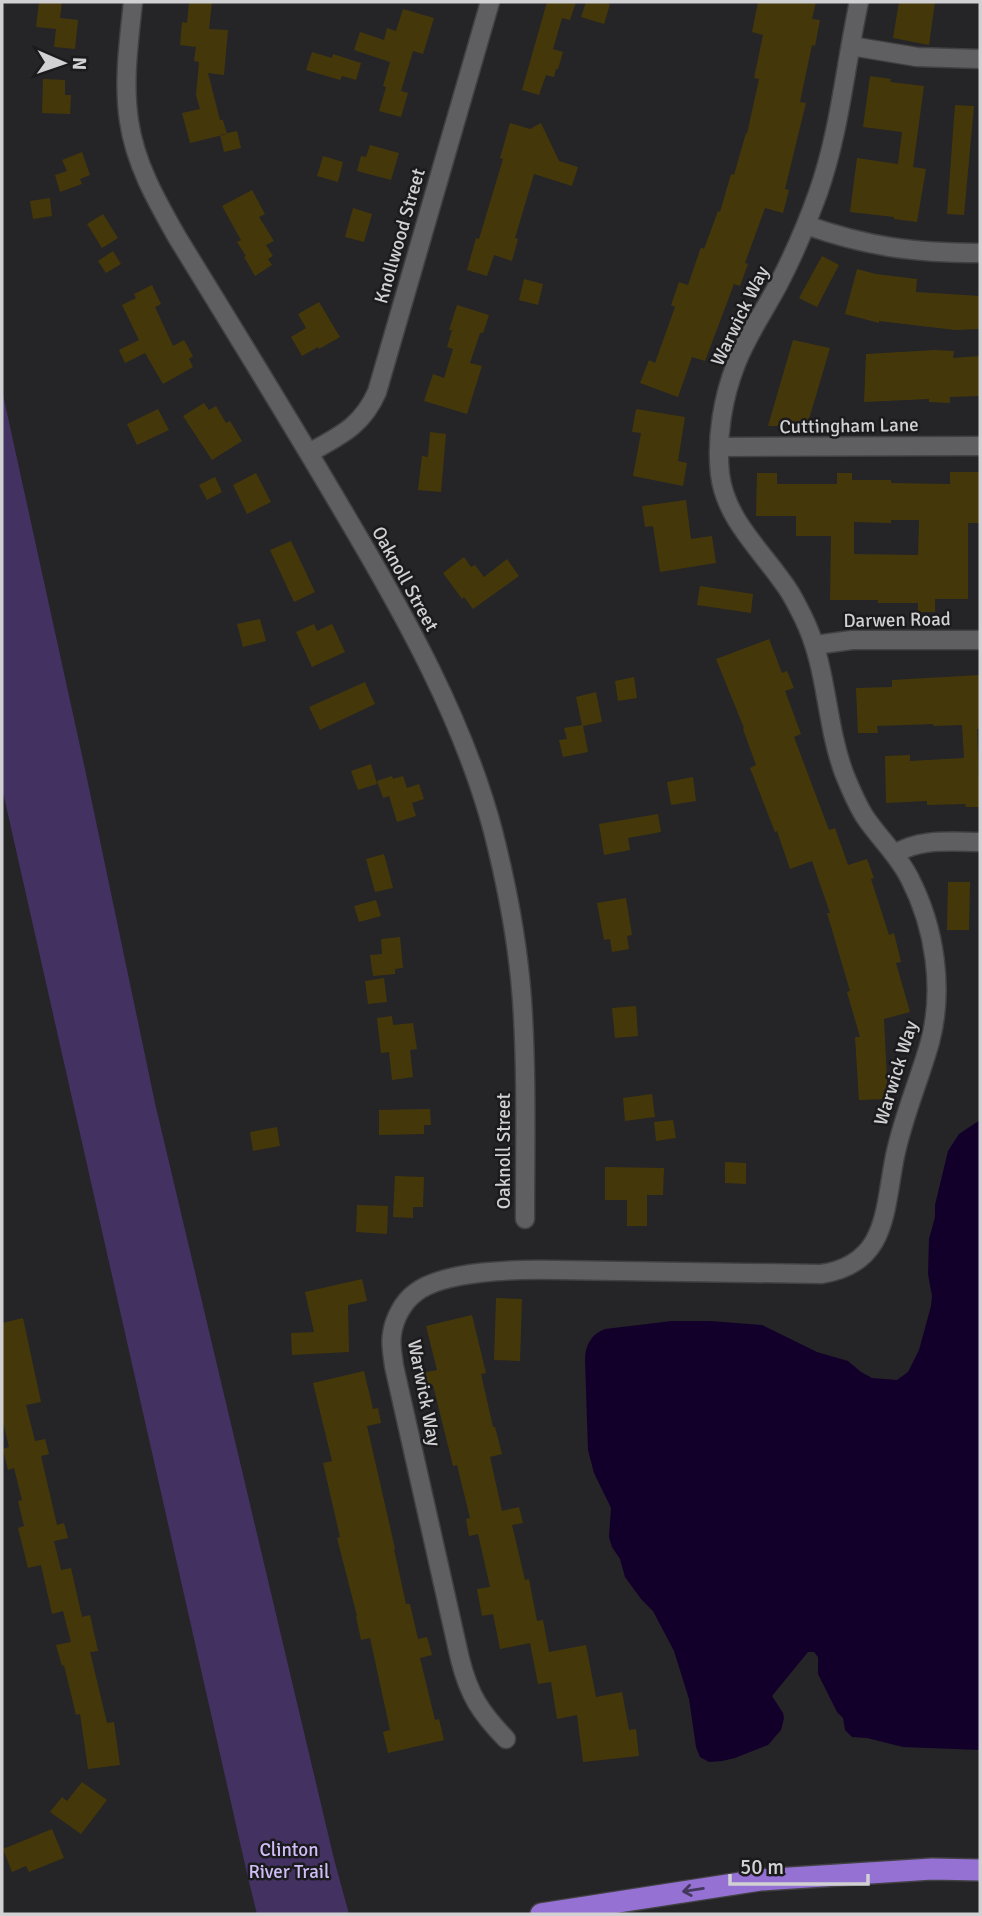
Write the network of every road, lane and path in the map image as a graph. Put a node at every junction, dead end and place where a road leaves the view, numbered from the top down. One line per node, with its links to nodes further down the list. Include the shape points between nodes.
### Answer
1 (133, 2): 10 (street, Oaknoll Street, via 127,95 132,135 145,175 177,237)
2 (490, 2): 10 (street, Knollwood Street, via 377,392 360,420)
3 (859, 2): 4 (street, Warwick Way)
4 (851, 46): 5 (street, via 917,57); 6 (street, Warwick Way, via 828,164)
5 (980, 59)
6 (806, 225): 7 (street, via 882,247); 9 (street, Warwick Way, via 736,363)
7 (980, 253)
8 (980, 446): 9 (street, Cuttingham Lane)
9 (719, 447): 12 (street, Warwick Way, via 720,475 732,513 785,584)
10 (309, 453): 15 (street, Oaknoll Street, via 417,644 473,767 490,821 513,923 522,998)
11 (980, 640): 12 (street, Darwen Road, via 852,640)
12 (815, 645): 14 (street, Warwick Way, via 835,744 849,785 866,819)
13 (980, 842): 14 (street, via 911,845)
14 (895, 854): 16 (street, Warwick Way, via 915,889 931,937 935,1014 897,1143 883,1224 859,1260 821,1274 557,1269 461,1276 416,1292 397,1316 392,1335 394,1366 466,1684 485,1718)
15 (525, 1219)
16 (506, 1738)
17 (980, 1870): 18 (highway, one-way to 18, via 760,1880)
18 (541, 1914)

